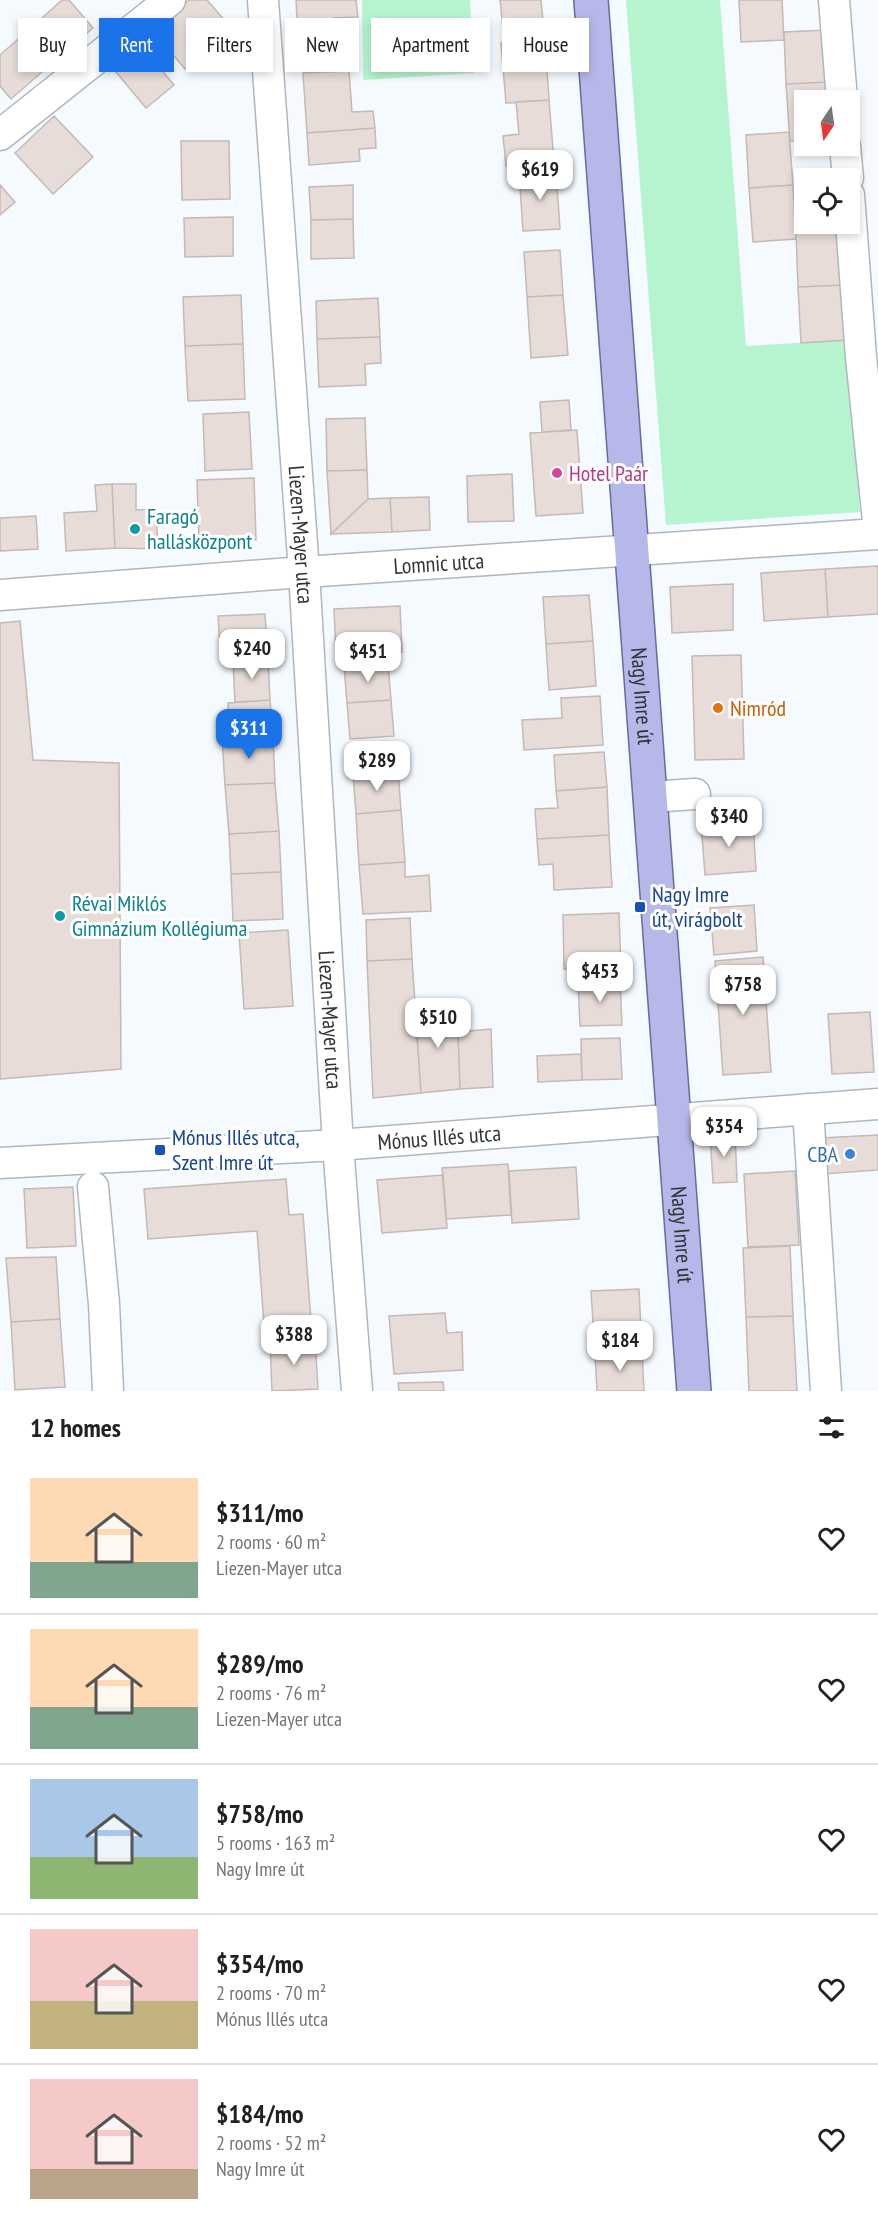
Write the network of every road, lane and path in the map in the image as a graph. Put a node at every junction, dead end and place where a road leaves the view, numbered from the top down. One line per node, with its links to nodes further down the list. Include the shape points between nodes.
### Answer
1 (170, 0): 6 (street)
2 (263, 0): 12 (street, Liezen-Mayer utca)
3 (591, 0): 11 (main road, Nagy Imre út)
4 (834, 0): 5 (street)
5 (841, 90)
6 (0, 135)
7 (856, 234): 8 (street)
8 (868, 307): 9 (street, via 861,357)
9 (878, 520)
10 (878, 534): 11 (street, Lomnic utca)
11 (632, 550): 12 (street, Lomnic utca); 15 (main road, Nagy Imre út)
12 (304, 572): 13 (street, Lomnic utca); 19 (street, Liezen-Mayer utca)
13 (0, 595)
14 (695, 794): 15 (street)
15 (651, 797): 18 (main road, Nagy Imre út)
16 (878, 1104): 17 (street, Mónus Illés utca)
17 (808, 1109): 18 (street, Mónus Illés utca); 25 (street)
18 (675, 1120): 19 (street, Mónus Illés utca); 24 (main road, Nagy Imre út)
19 (338, 1145): 20 (street, Mónus Illés utca); 23 (street, Liezen-Mayer utca)
20 (0, 1162)
21 (93, 1187): 22 (street)
22 (108, 1391)
23 (357, 1391)
24 (694, 1391)
25 (826, 1391)

